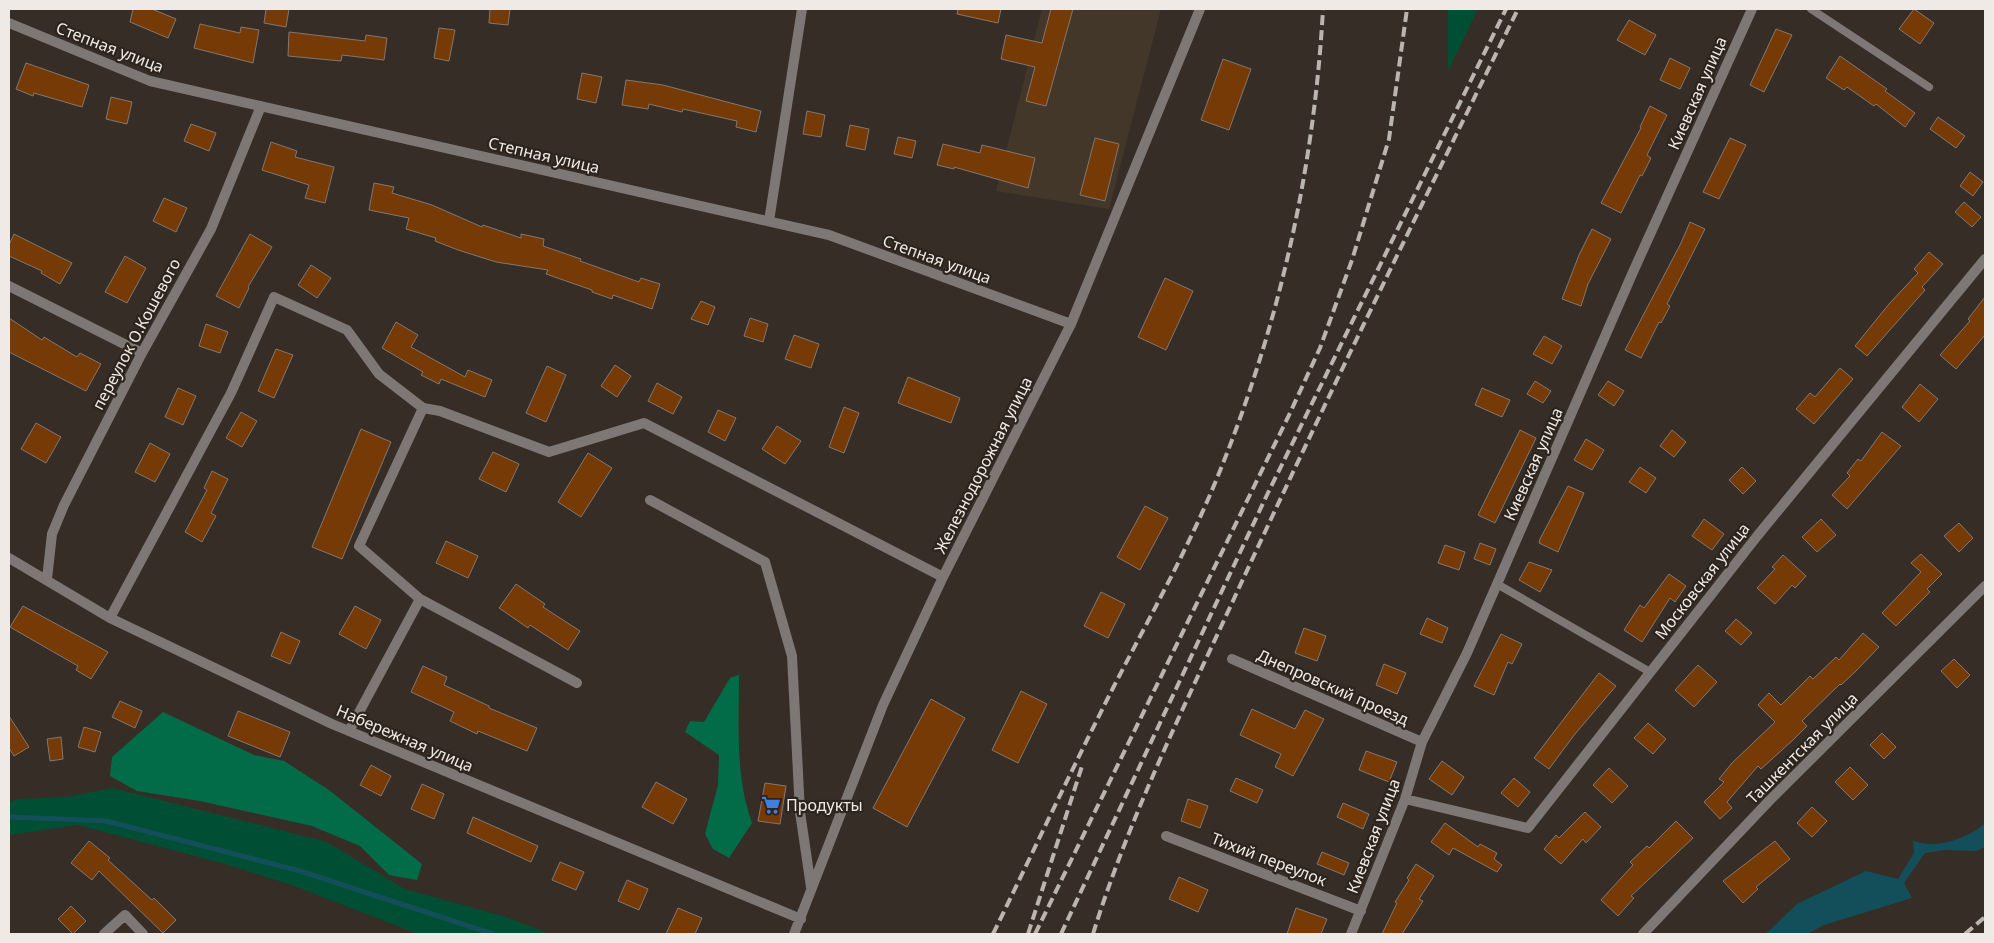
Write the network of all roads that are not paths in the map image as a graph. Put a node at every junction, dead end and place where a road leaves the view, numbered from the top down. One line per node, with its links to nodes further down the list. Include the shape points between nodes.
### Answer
1 (802, 9): 8 (street)
2 (1200, 9): 11 (street, Железнодорожная улица)
3 (1752, 9): 18 (street, Киевская улица)
4 (1811, 9): 6 (lane)
5 (9, 23): 7 (street, Степная улица, via 150,81)
6 (1929, 87)
7 (261, 106): 8 (street, Степная улица); 12 (street, переулок О.Кошевого, via 211,229)
8 (769, 221): 11 (street, Степная улица, via 829,235)
9 (1985, 259): 23 (street, Московская улица)
10 (9, 286): 12 (street)
11 (1071, 324): 16 (street, Железнодорожная улица)
12 (142, 353): 17 (street, переулок О.Кошевого, via 64,505 52,534)
13 (422, 408): 16 (street, via 440,411 548,452 644,423); 20 (street, via 359,546); 21 (street, via 379,374 347,330 274,297 231,393)
14 (650, 500): 29 (street, via 765,562 792,656 800,812)
15 (9, 558): 17 (street, Набережная улица)
16 (943, 577): 29 (street, Железнодорожная улица, via 883,705)
17 (47, 579): 21 (street, Набережная улица)
18 (1497, 584): 23 (lane); 26 (street, Киевская улица, via 1468,653)
19 (1985, 586): 36 (street, Ташкентская улица, via 1769,801)
20 (420, 599): 24 (street); 25 (street)
21 (110, 618): 25 (street, Набережная улица)
22 (1232, 659): 26 (street, Днепровский проезд)
23 (1650, 672): 27 (street, Московская улица, via 1528,828)
24 (577, 683)
25 (349, 732): 31 (street, Набережная улица)
26 (1422, 742): 27 (street, Киевская улица)
27 (1405, 799): 30 (street, Киевская улица)
28 (1166, 836): 30 (street, Тихий переулок)
29 (811, 888): 31 (street, Железнодорожная улица)
30 (1361, 911): 35 (street, Киевская улица)
31 (801, 920): 34 (street, Железнодорожная улица)
32 (104, 934): 33 (street, via 125,915)
33 (143, 934)
34 (794, 934)
35 (1351, 934)
36 (1643, 934)

